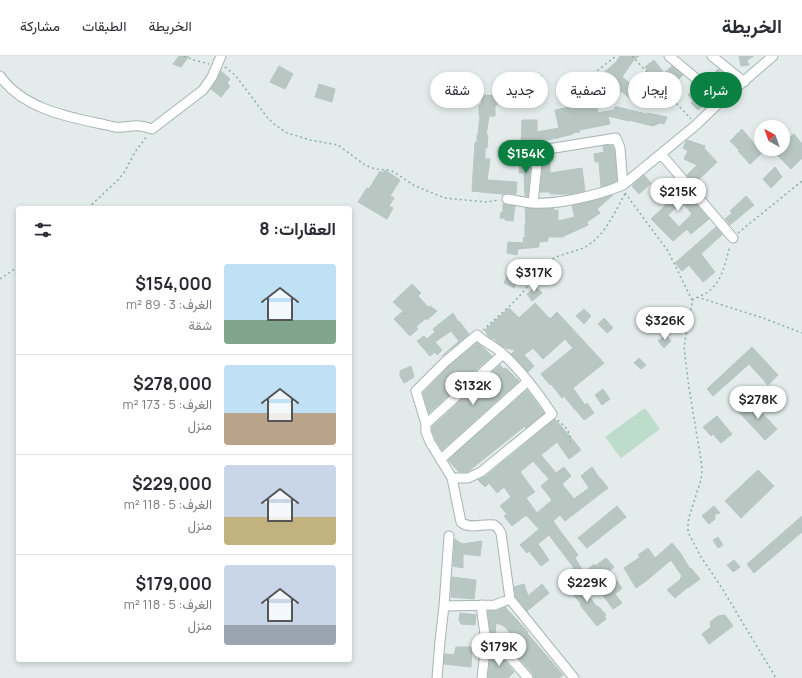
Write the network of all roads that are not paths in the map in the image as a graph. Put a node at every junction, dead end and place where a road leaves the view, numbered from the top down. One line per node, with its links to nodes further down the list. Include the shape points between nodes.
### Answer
1 (221, 56): 6 (street, via 203,90 152,130 140,126 116,127 80,120 50,110 24,99 11,90)
2 (668, 56): 5 (street)
3 (712, 56): 7 (street)
4 (773, 56): 7 (street)
5 (690, 74)
6 (0, 76)
7 (744, 82)
8 (714, 108): 9 (street)
9 (661, 154): 10 (street); 13 (street)
10 (623, 188): 12 (street, via 562,202); 12 (street, via 620,148 616,138 542,150 538,154)
11 (507, 199): 12 (street)
12 (533, 203)
13 (733, 238)
14 (504, 354): 15 (street); 16 (street); 16 (street, via 477,335 445,362 416,390)
15 (528, 381): 17 (street); 18 (street, via 552,414 481,472 468,478)
16 (426, 424): 17 (street, via 430,442)
17 (441, 459): 18 (street)
18 (452, 478): 20 (street, via 461,522 468,526 494,525 501,533)
19 (449, 536): 21 (street)
20 (510, 599): 22 (street, via 495,606); 27 (street)
21 (444, 606): 22 (street); 24 (street)
22 (481, 606): 23 (street)
23 (486, 642): 25 (street); 26 (street, via 501,647)
24 (437, 678)
25 (482, 678)
26 (528, 678)
27 (574, 678)

